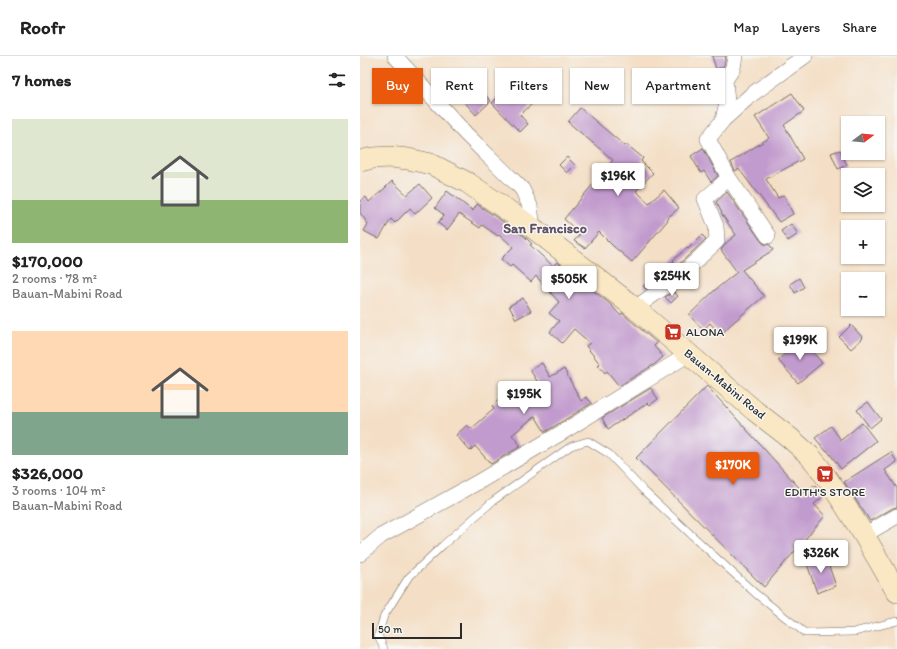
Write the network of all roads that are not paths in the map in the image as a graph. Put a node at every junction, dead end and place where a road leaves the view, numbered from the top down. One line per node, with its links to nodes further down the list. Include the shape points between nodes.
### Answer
1 (395, 56): 7 (street, via 466,134 522,189 530,206)
2 (735, 56): 4 (street, via 733,68 725,80 726,102)
3 (805, 56): 4 (street, via 751,95)
4 (723, 120): 6 (street, via 708,139)
5 (360, 162): 7 (main road, Bauan-Mabini Road, via 389,157 431,164 468,183)
6 (729, 178): 8 (street); 9 (street, via 705,199 716,226 718,241 680,276)
7 (533, 228): 9 (main road, Bauan-Mabini Road)
8 (768, 236)
9 (635, 308): 10 (main road, Bauan-Mabini Road)
10 (689, 354): 12 (main road, Bauan-Mabini Road, via 809,455); 13 (street, via 561,433 382,536)
11 (897, 516): 12 (street)
12 (864, 535): 14 (main road, Bauan-Mabini Road)
13 (360, 554)
14 (897, 592)
15 (897, 621): 16 (lane, via 854,632 805,633 756,594 643,490 609,454 588,441 571,446 493,502 408,578 384,616 378,635)
16 (384, 649)

